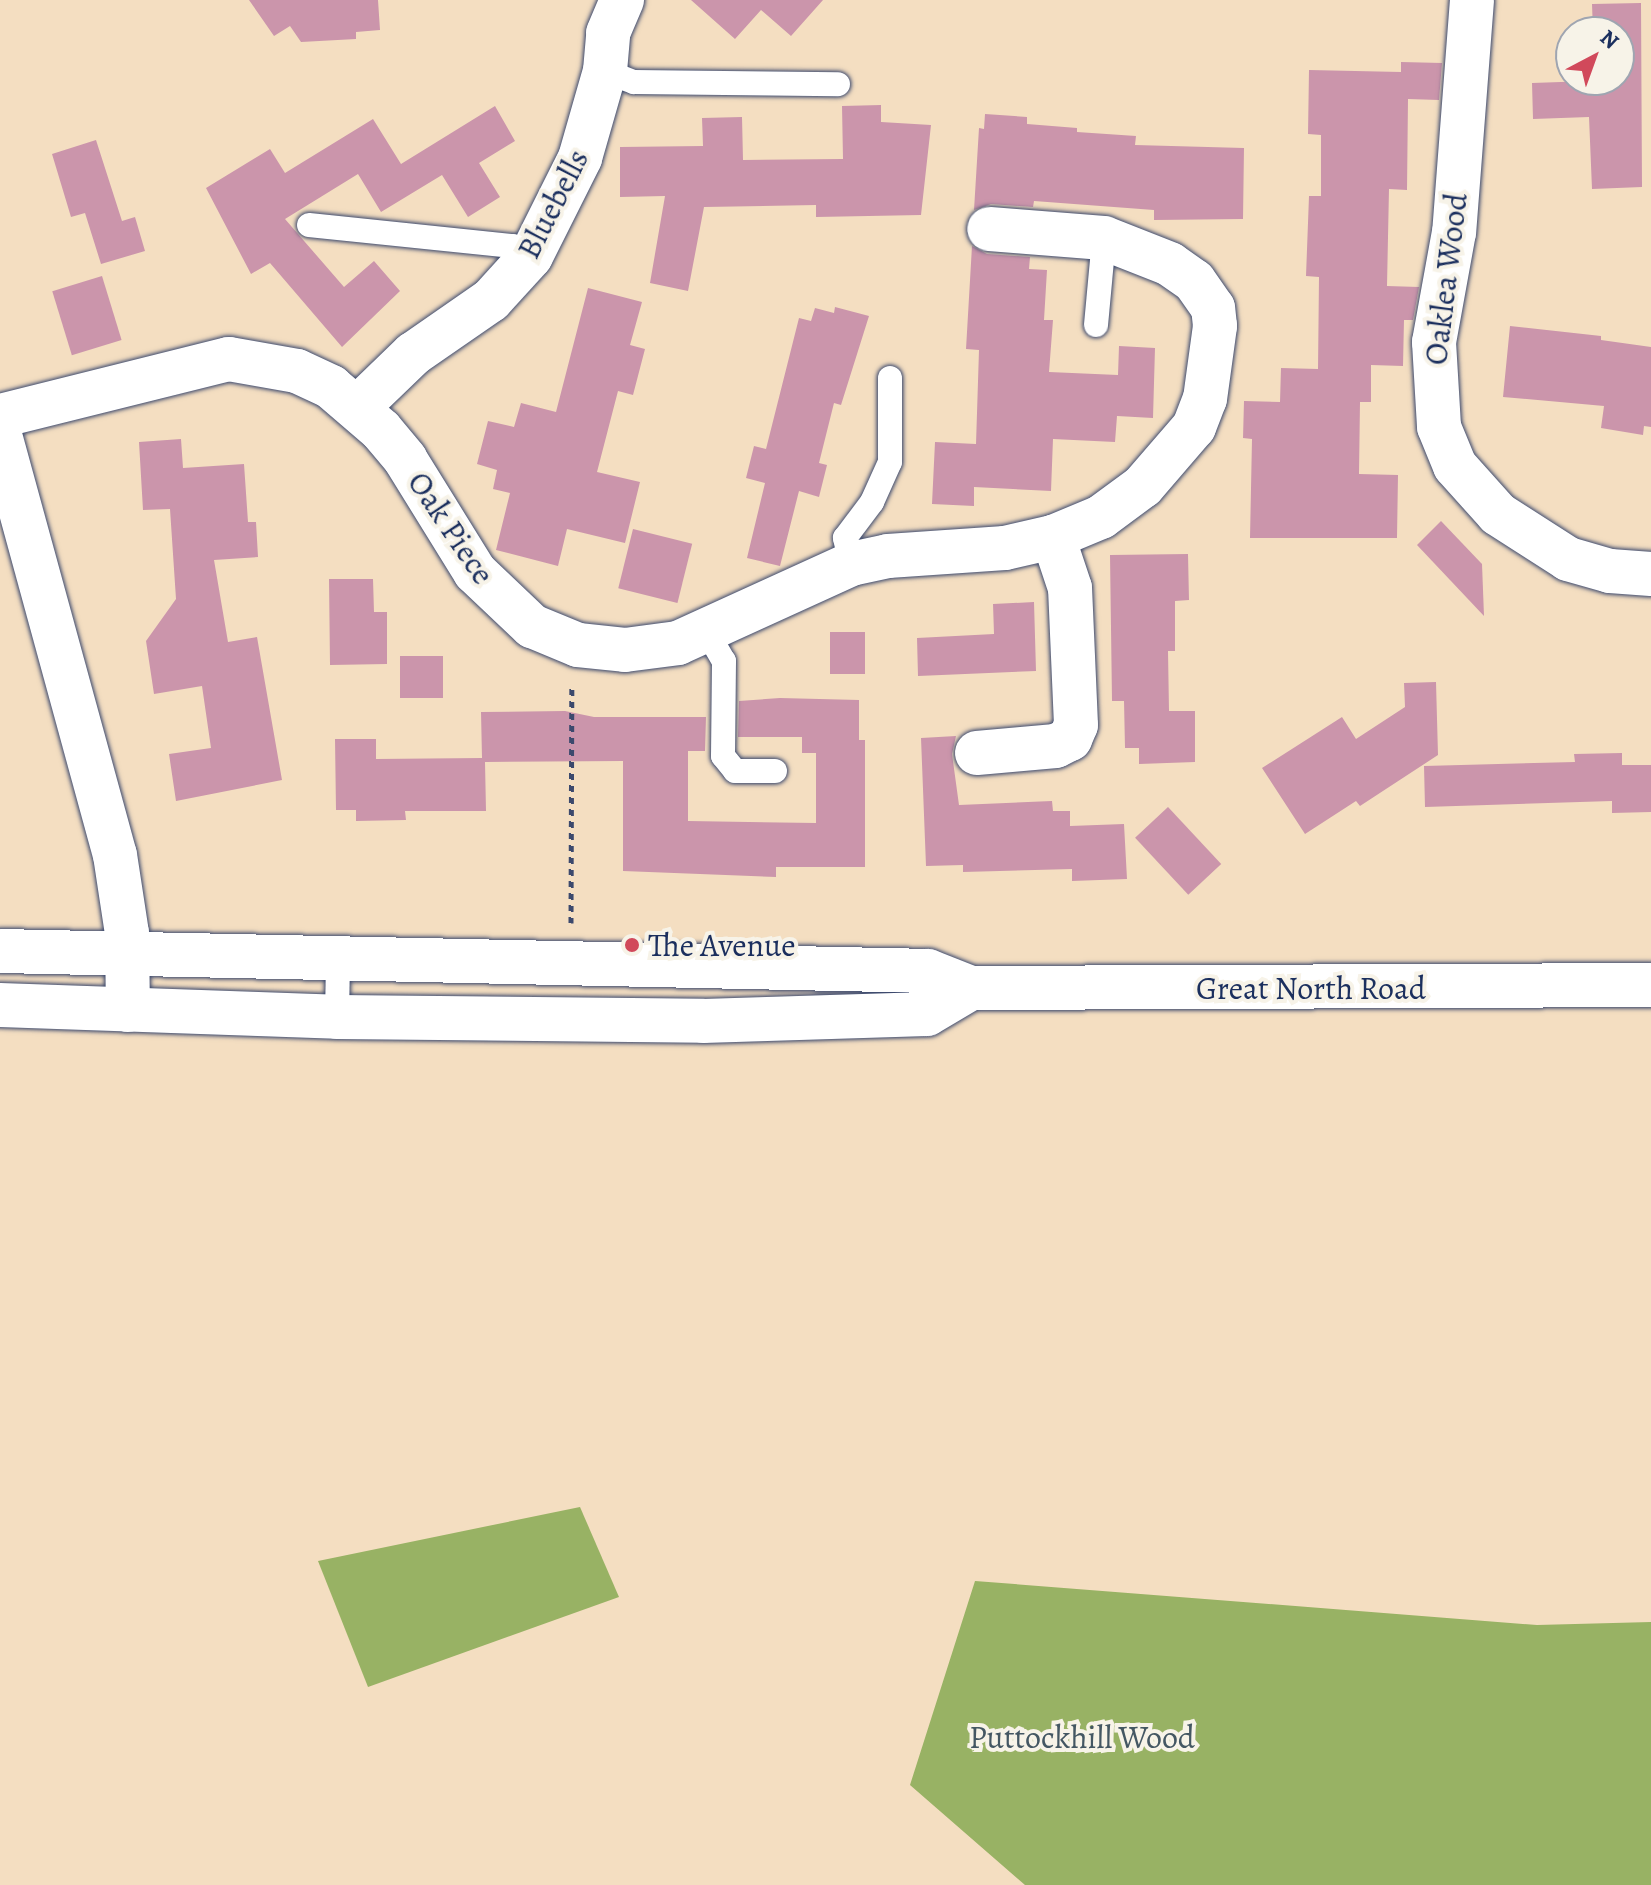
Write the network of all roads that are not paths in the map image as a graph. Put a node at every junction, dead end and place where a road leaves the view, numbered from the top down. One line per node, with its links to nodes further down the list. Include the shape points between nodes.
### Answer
1 (622, 0): 3 (street, Bluebells, via 608,33)
2 (1472, 0): 16 (street, Oaklea Wood, via 1454,232 1434,342 1439,427 1455,466 1498,514 1568,559 1610,571)
3 (605, 71): 4 (lane, via 634,82); 8 (street, Bluebells, via 580,158)
4 (838, 84)
5 (309, 225): 8 (lane, via 513,246)
6 (989, 229): 7 (street, Oak Piece)
7 (1104, 238): 9 (lane); 14 (street, Oak Piece, via 1170,264 1207,295 1215,326 1205,399 1194,427 1143,486 1101,517)
8 (531, 256): 11 (street, Bluebells, via 491,300 413,354)
9 (1096, 325)
10 (890, 378): 15 (lane, via 890,462 872,502 845,538)
11 (357, 408): 12 (street, Oak Piece, via 297,371 229,359); 17 (street, Oak Piece, via 405,459 475,572 532,626 578,645 625,650 678,643)
12 (0, 416)
13 (0, 435): 21 (street, via 115,855)
14 (1053, 537): 15 (street, Oak Piece, via 1005,548 888,556); 18 (street, via 1070,588 1076,725 1070,739 1056,746)
15 (851, 564): 17 (street, Oak Piece)
16 (1651, 574)
17 (707, 632): 19 (lane, via 724,661 723,756 735,771)
18 (977, 753)
19 (775, 771)
20 (0, 951): 21 (street)
21 (127, 954): 22 (street); 26 (street)
22 (338, 959): 24 (street, via 928,971); 27 (lane)
23 (1651, 985): 24 (street, Great North Road)
24 (971, 988): 27 (street, via 927,1014 703,1021)
25 (0, 1005): 26 (street)
26 (128, 1010): 27 (street)
27 (337, 1017)

